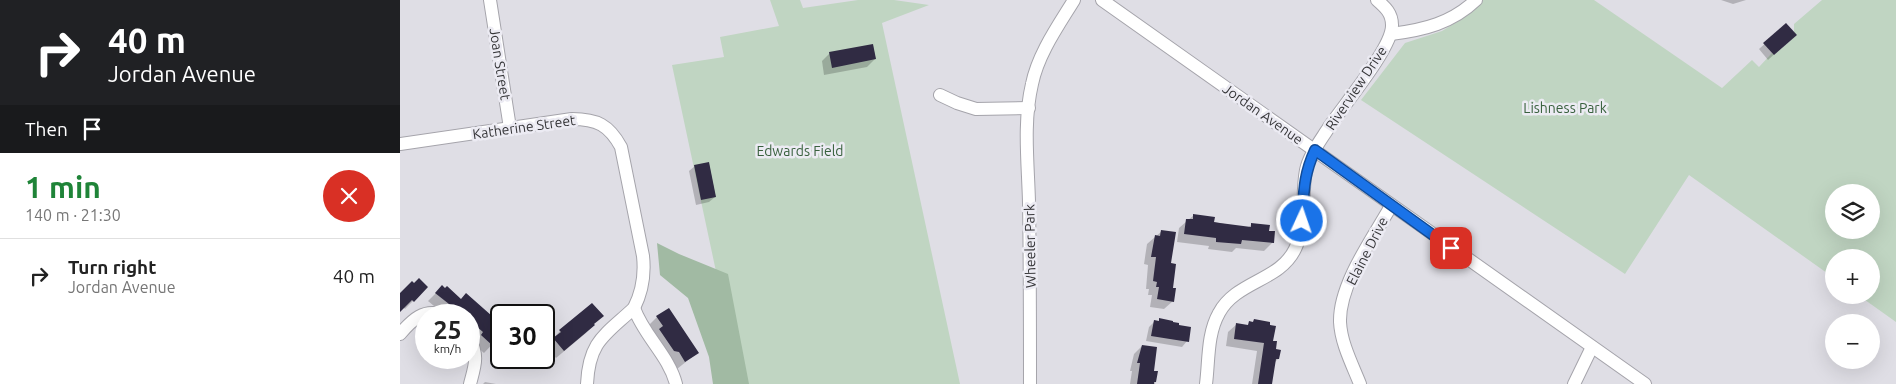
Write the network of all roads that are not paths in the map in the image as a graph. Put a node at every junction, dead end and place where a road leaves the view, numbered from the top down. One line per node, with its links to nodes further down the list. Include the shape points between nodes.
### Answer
1 (490, 0): 9 (street, Joan Street)
2 (1074, 0): 8 (street, Wheeler Park, via 1041,58)
3 (1102, 0): 11 (street, Jordan Avenue)
4 (1377, 0): 6 (street, Riverview Drive, via 1390,15)
5 (1476, 0): 6 (street, via 1435,26)
6 (1391, 34): 11 (street, Riverview Drive)
7 (940, 95): 8 (street, via 957,104 976,108)
8 (1028, 108): 21 (street, Wheeler Park)
9 (510, 128): 10 (street, Katherine Street); 13 (street, Katherine Street, via 583,119 594,121 614,134 625,165 644,270 639,299)
10 (400, 144)
11 (1315, 150): 12 (street, Jordan Avenue); 22 (street, Riverview Drive, via 1307,168 1300,236 1295,249 1280,269 1241,289 1222,308 1213,326)
12 (1391, 206): 16 (street, Jordan Avenue); 23 (street, Elaine Drive, via 1355,270 1342,307 1342,335)
13 (634, 308): 19 (street, Katherine Street, via 597,343 591,354); 20 (street)
14 (415, 319): 15 (street)
15 (400, 334)
16 (1592, 347): 24 (street); 25 (street, Jordan Avenue)
17 (474, 369): 18 (street)
18 (470, 384)
19 (587, 384)
20 (676, 384)
21 (1030, 384)
22 (1206, 384)
23 (1360, 384)
24 (1574, 384)
25 (1645, 384)

